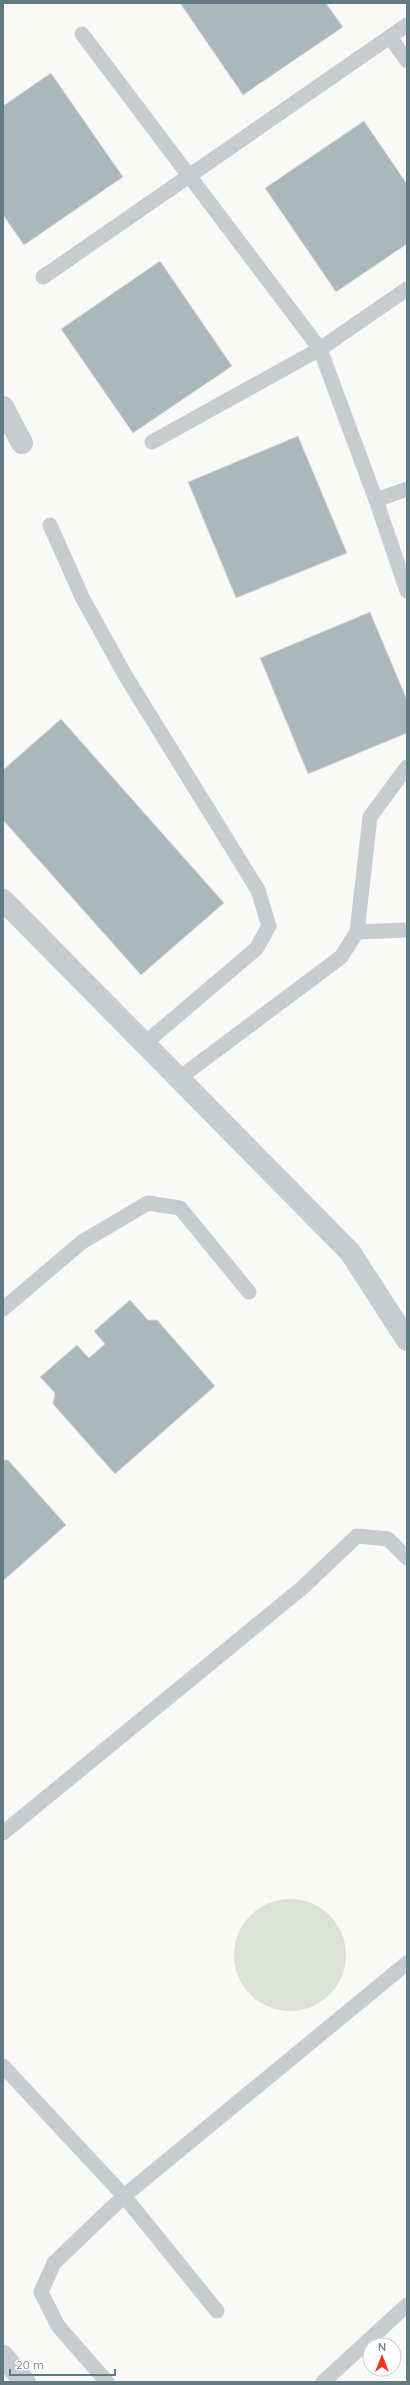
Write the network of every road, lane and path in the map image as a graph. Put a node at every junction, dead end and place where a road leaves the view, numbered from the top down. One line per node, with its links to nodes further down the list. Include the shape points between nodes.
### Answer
1 (407, 25): 3 (lane)
2 (82, 34): 5 (lane)
3 (390, 37): 4 (lane); 5 (lane)
4 (407, 61)
5 (189, 176): 6 (lane); 8 (lane)
6 (43, 277)
7 (407, 289): 8 (lane)
8 (320, 349): 10 (lane); 13 (lane)
9 (3, 407): 11 (street)
10 (152, 442)
11 (22, 443)
12 (407, 489): 13 (lane)
13 (376, 500): 15 (lane)
14 (50, 525): 20 (lane, via 82,597 125,675 258,890 269,926 256,949)
15 (407, 591)
16 (407, 767): 19 (lane, via 370,817)
17 (3, 900): 20 (street)
18 (407, 930): 19 (lane)
19 (357, 932): 21 (lane, via 341,957)
20 (144, 1044): 21 (street)
21 (178, 1079): 24 (street, via 350,1252)
22 (249, 1292): 23 (lane, via 180,1208 148,1203 82,1242)
23 (3, 1309)
24 (407, 1340)
25 (407, 1558): 26 (lane, via 388,1539 357,1536 302,1588)
26 (3, 1833)
27 (407, 1963): 29 (lane)
28 (3, 2066): 29 (lane)
29 (124, 2196): 31 (lane); 35 (lane, via 54,2263 41,2292 58,2326)
30 (407, 2305): 33 (lane)
31 (217, 2311)
32 (3, 2356): 34 (street)
33 (329, 2380)
34 (25, 2382)
35 (107, 2382)

